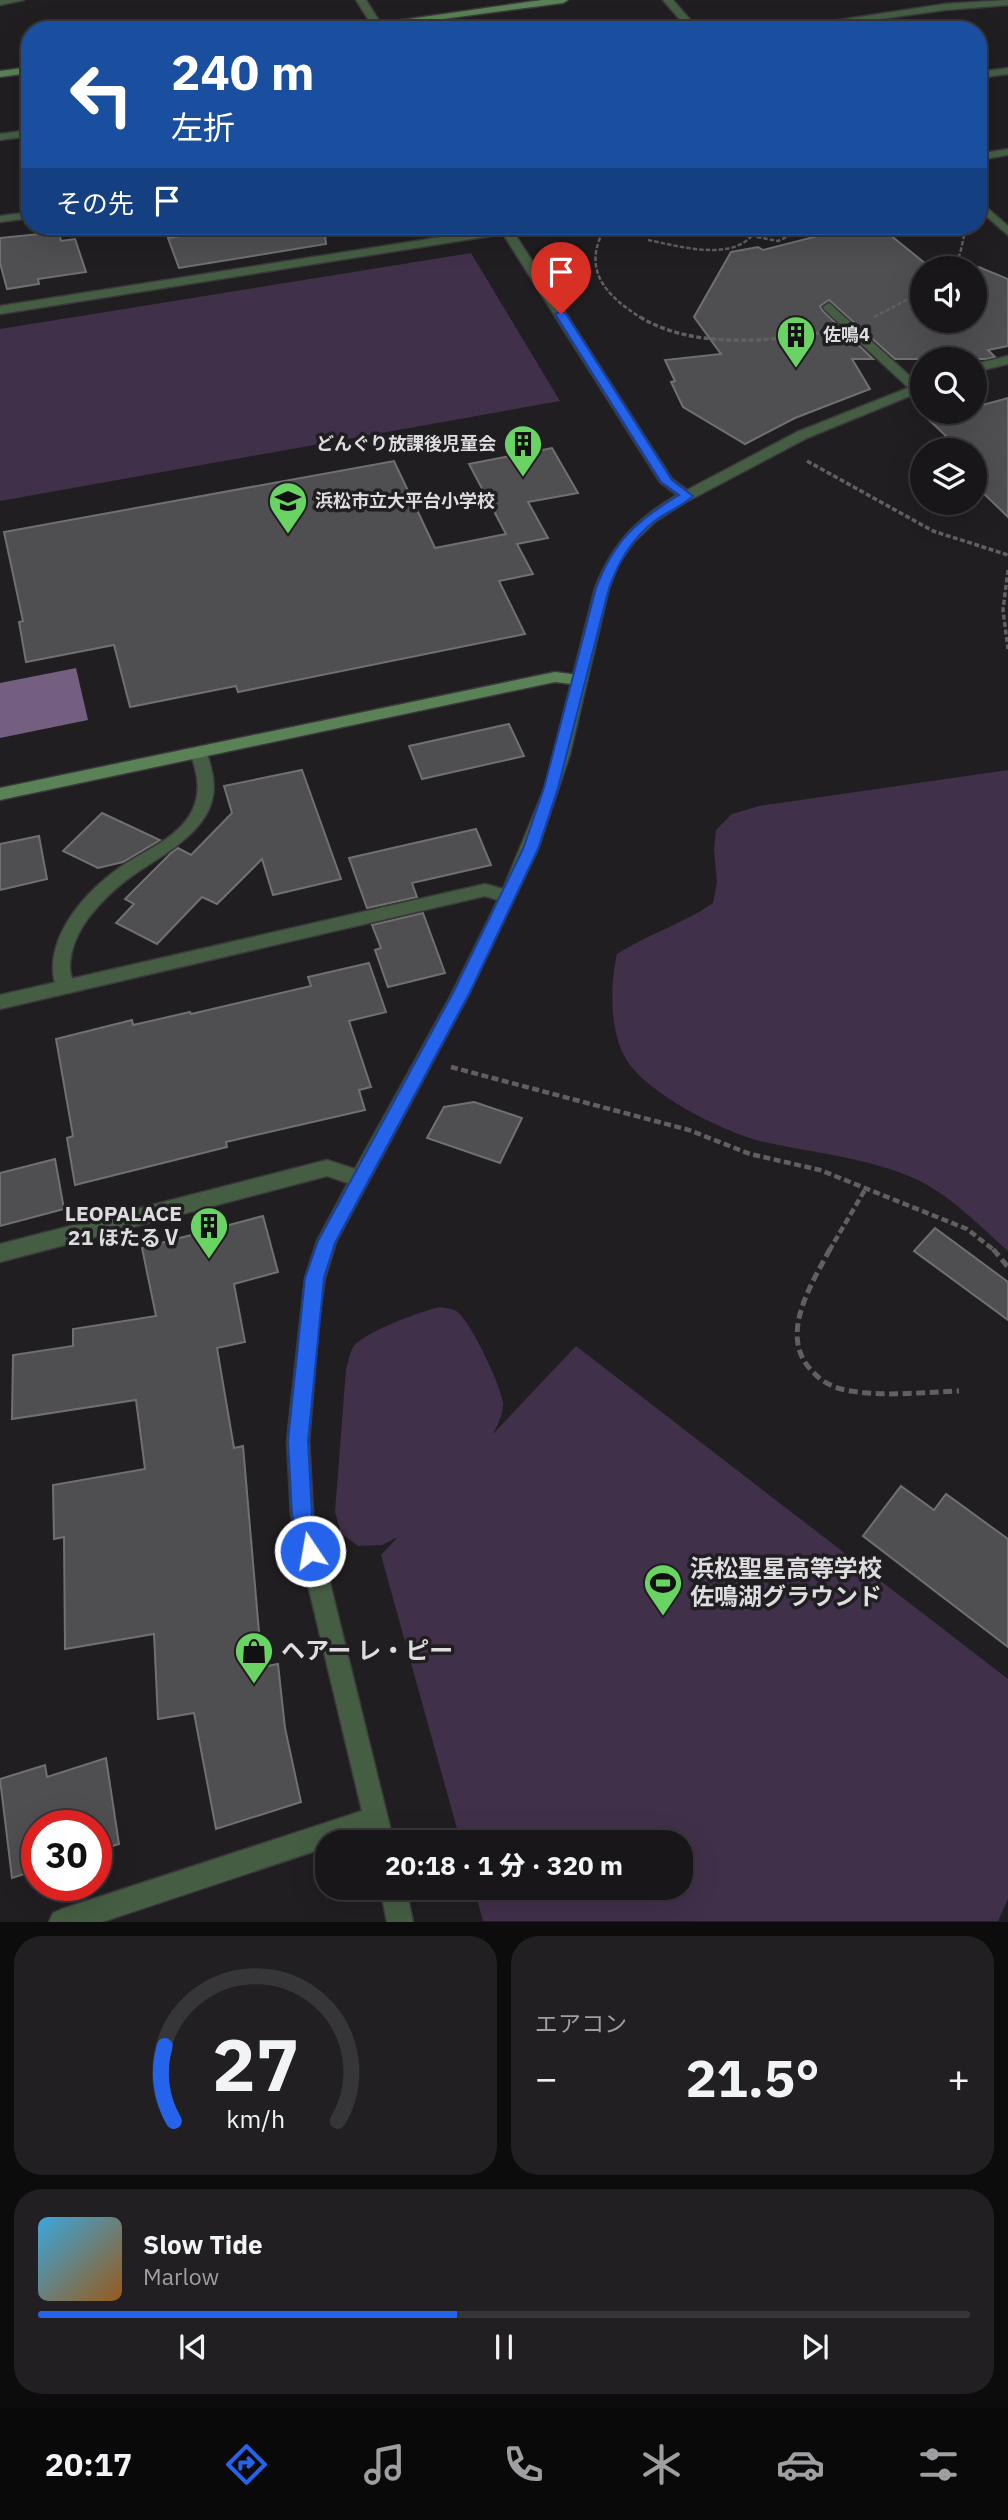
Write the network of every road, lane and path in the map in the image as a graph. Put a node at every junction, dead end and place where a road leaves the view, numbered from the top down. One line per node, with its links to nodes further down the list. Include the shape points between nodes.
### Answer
1 (19, 0): 5 (street)
2 (361, 0): 7 (street)
3 (563, 0): 8 (street)
4 (668, 0): 9 (street)
5 (0, 2)
6 (1008, 2): 10 (street)
7 (375, 21)
8 (420, 21)
9 (686, 21)
10 (843, 21)
11 (21, 71): 13 (street)
12 (1008, 71): 14 (street)
13 (0, 74)
14 (987, 74)
15 (21, 134): 16 (street)
16 (0, 137)
17 (1008, 152): 18 (street)
18 (987, 156)
19 (987, 212): 22 (street)
20 (21, 216): 21 (street)
21 (0, 219)
22 (1008, 232)
23 (463, 235): 34 (street)
24 (510, 235): 41 (street, via 667,482)
25 (602, 235): 35 (path, via 595,250 598,279 622,307 665,328 752,340)
26 (752, 235): 30 (path, via 749,242 716,249)
27 (755, 235): 28 (path, via 778,241)
28 (792, 235)
29 (964, 235): 31 (path)
30 (648, 240)
31 (959, 256)
32 (910, 299): 35 (path)
33 (829, 307): 35 (street)
34 (0, 310)
35 (849, 326): 38 (street)
36 (1008, 360): 37 (street)
37 (987, 365)
38 (910, 379)
39 (910, 392): 40 (street)
40 (781, 446): 41 (street); 42 (path, via 933,531)
41 (687, 496): 45 (street, via 651,518 612,562)
42 (1008, 555)
43 (1008, 570): 44 (path, via 1003,631)
44 (1008, 649)
45 (579, 680): 46 (street, via 555,677); 48 (street, via 542,817)
46 (198, 752): 47 (street); 49 (street, via 206,790 196,817 174,843 124,874 85,911 63,952)
47 (0, 794)
48 (507, 896): 49 (street, via 485,890); 51 (street)
49 (65, 988): 50 (street)
50 (0, 1002)
51 (425, 1059): 52 (street); 53 (path, via 689,1130 750,1154 820,1170)
52 (360, 1179): 54 (street, via 327,1168); 57 (street, via 327,1241 315,1278 298,1441 299,1478 310,1551)
53 (866, 1188): 55 (path, via 967,1229); 56 (path, via 808,1291 796,1347 810,1371 836,1388)
54 (0, 1253)
55 (1008, 1267)
56 (959, 1391)
57 (379, 1830)
58 (315, 1849): 60 (street)
59 (395, 1900): 61 (street)
60 (62, 1922)
61 (400, 1922)

